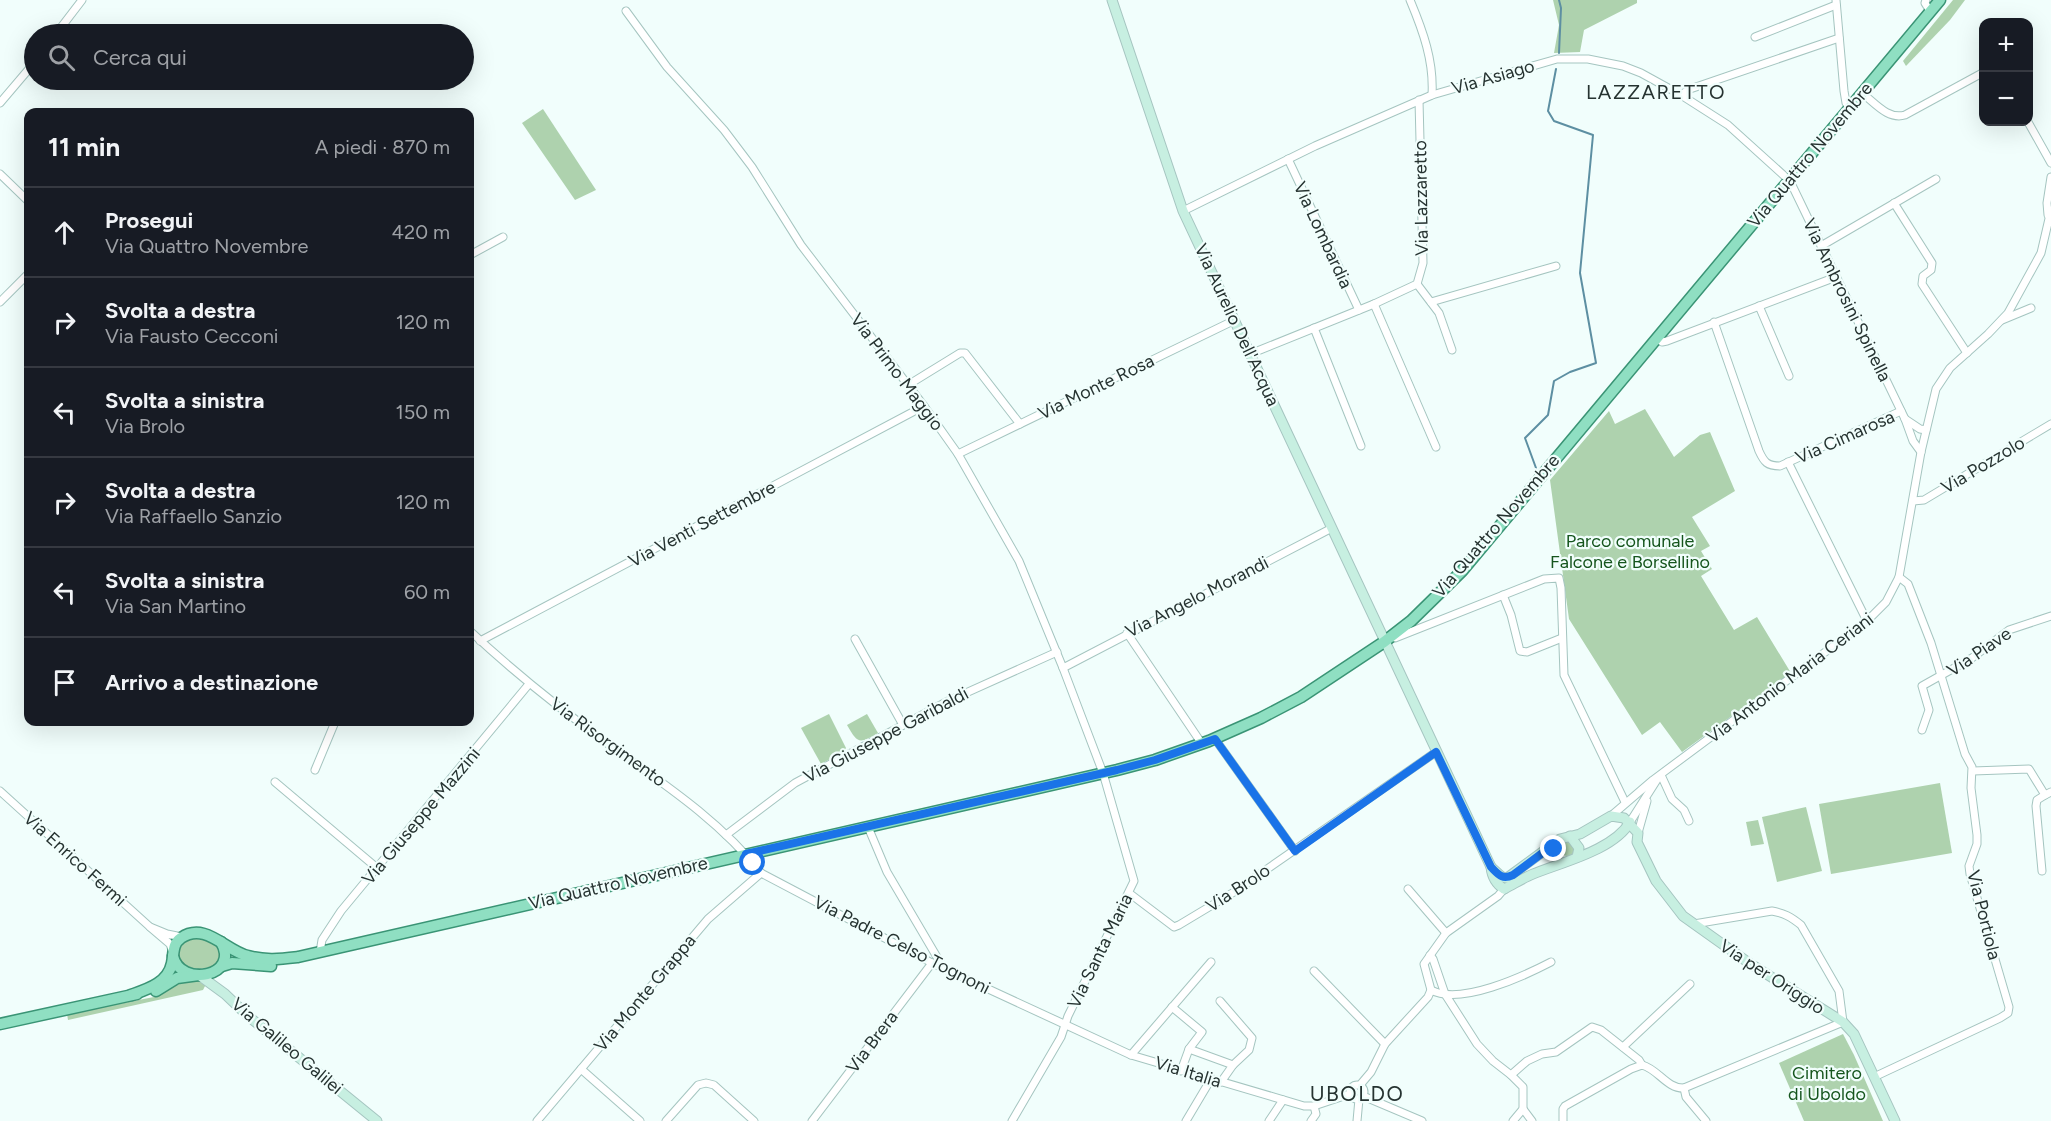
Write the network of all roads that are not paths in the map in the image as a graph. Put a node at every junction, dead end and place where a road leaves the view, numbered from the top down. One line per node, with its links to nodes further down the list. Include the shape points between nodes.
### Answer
1 (82, 0): 9 (street)
2 (1112, 0): 30 (street, Via Aurelio Dell'Acqua)
3 (1410, 0): 15 (street, via 1428,48)
4 (1926, 0): 8 (street)
5 (1940, 0): 8 (main road, Via Quattro Novembre)
6 (1836, 3): 10 (street); 11 (street)
7 (626, 10): 54 (street, Via Primo Maggio, via 667,67 752,167 801,245)
8 (1930, 11): 14 (main road, Via Quattro Novembre)
9 (64, 24)
10 (1755, 36)
11 (1839, 38): 16 (street); 19 (street, via 1844,97)
12 (1979, 74): 14 (street, via 1898,117)
13 (24, 75): 18 (street)
14 (1862, 93): 19 (main road, Via Quattro Novembre)
15 (1432, 95): 16 (street, Via Asiago, via 1567,58 1623,66); 17 (street, Via Asiago)
16 (1682, 95): 26 (street, Via Asiago, via 1734,130)
17 (1419, 100): 21 (street, Via Asiago); 38 (street, Via Lazzaretto, via 1423,263)
18 (0, 103)
19 (1850, 108): 26 (main road, Via Quattro Novembre)
20 (2030, 126): 22 (street)
21 (1288, 159): 30 (street, Via Asiago); 44 (street, Via Lombardia)
22 (2051, 163)
23 (0, 174): 27 (street)
24 (2051, 177): 31 (street, Via Antonio Maria Ceriani)
25 (1936, 179): 28 (street)
26 (1790, 181): 33 (street, Via Ambrosini Spinella); 49 (main road, Via Quattro Novembre)
27 (24, 197)
28 (1894, 203): 33 (street); 51 (street, via 1932,263 1922,284)
29 (2051, 210): 31 (street, Via Antonio Maria Ceriani)
30 (1183, 211): 45 (street, Via Aurelio Dell'Acqua)
31 (2049, 221): 46 (street, Via Antonio Maria Ceriani, via 2037,262)
32 (503, 237): 34 (street)
33 (1821, 246): 36 (street, Via Ambrosini Spinella)
34 (474, 253)
35 (1556, 266): 40 (street)
36 (1836, 277): 42 (street); 56 (street, Via Ambrosini Spinella)
37 (24, 278): 39 (street)
38 (1417, 284): 40 (street); 41 (street)
39 (0, 302)
40 (1431, 302): 50 (street)
41 (1374, 304): 44 (street); 62 (street)
42 (1759, 306): 47 (street); 53 (street)
43 (2031, 308): 46 (street)
44 (1359, 310): 48 (street)
45 (1235, 320): 52 (street, Via Aurelio Dell'Acqua); 58 (street, Via Monte Rosa)
46 (2002, 320): 51 (street, Via Antonio Maria Ceriani)
47 (1714, 322): 49 (street, via 1667,341); 65 (street, via 1764,460 1773,466)
48 (1314, 328): 52 (street); 61 (street)
49 (1656, 338): 72 (main road, Via Quattro Novembre)
50 (1452, 350)
51 (1967, 353): 60 (street, Via Antonio Maria Ceriani, via 1938,384)
52 (1250, 354): 67 (street, Via Aurelio Dell'Acqua)
53 (1789, 376)
54 (908, 385): 55 (street, Via Primo Maggio); 58 (street, via 965,353)
55 (924, 406): 64 (street, Via Primo Maggio); 77 (street, Via Venti Settembre)
56 (1901, 411): 57 (street, Via Ambrosini Spinella); 65 (street, Via Cimarosa)
57 (1905, 419): 60 (street); 63 (street, Via Ambrosini Spinella)
58 (1020, 424): 64 (street, Via Monte Rosa)
59 (2051, 424): 66 (street, Via Pozzolo, via 1924,500)
60 (1926, 430): 63 (street, Via Antonio Maria Ceriani)
61 (1361, 446)
62 (1436, 447)
63 (1921, 452): 66 (street, Via Antonio Maria Ceriani)
64 (958, 454): 79 (street, Via Primo Maggio, via 1019,561)
65 (1788, 462): 71 (street)
66 (1913, 501): 68 (street, Via Antonio Maria Ceriani)
67 (1332, 528): 73 (street, Via Angelo Morandi); 78 (street, Via Aurelio Dell'Acqua)
68 (1899, 577): 71 (street, Via Antonio Maria Ceriani, via 1886,602); 81 (street, Via Portiola, via 1908,584)
69 (1503, 595): 72 (street); 75 (street, via 1520,651 1527,652); 75 (street, via 1549,577 1560,581)
70 (2051, 616): 81 (street, Via Piave, via 2009,630)
71 (1867, 621): 92 (street, Via Antonio Maria Ceriani)
72 (1414, 625): 78 (main road, Via Quattro Novembre)
73 (1127, 633): 80 (street, Via Angelo Morandi); 87 (street)
74 (474, 635): 77 (street, Via Risorgimento)
75 (1562, 638): 97 (street, via 1565,679)
76 (855, 639): 84 (street)
77 (480, 641): 82 (street, Via Risorgimento)
78 (1384, 642): 86 (main road, Via Quattro Novembre, via 1301,697); 88 (street, Via Aurelio Dell'Acqua)
79 (1057, 652): 80 (street, Via Primo Maggio); 84 (street, Via Giuseppe Garibaldi, via 948,701)
80 (1063, 668): 91 (street, Via Primo Maggio)
81 (1941, 677): 85 (street, Via Piave, via 1922,686 1929,710); 90 (street, Via Portiola)
82 (529, 684): 102 (street, Via Risorgimento, via 667,785); 112 (street, Via Giuseppe Mazzini)
83 (333, 726): 89 (street)
84 (903, 726): 102 (street, Via Giuseppe Garibaldi, via 795,783)
85 (1922, 730)
86 (1215, 739): 87 (main road, Via Quattro Novembre); 107 (street)
87 (1202, 744): 91 (main road, Via Quattro Novembre)
88 (1436, 752): 107 (street, Via Brolo); 111 (street, Via Aurelio Dell'Acqua)
89 (315, 770)
90 (1972, 771): 95 (street, via 2029,769); 154 (street, Via Portiola, via 1977,844 1970,874 2008,999 2008,1012)
91 (1103, 774): 101 (main road, Via Quattro Novembre); 118 (street, Via Santa Maria, via 1134,880)
92 (1659, 776): 96 (street); 97 (street, Via Antonio Maria Ceriani); 99 (street)
93 (275, 782): 112 (street)
94 (0, 791): 120 (street, Via Enrico Fermi)
95 (2048, 794): 113 (street, via 2037,800 2036,806)
96 (1649, 795): 100 (street); 104 (street)
97 (1625, 802): 98 (street, Via Antonio Maria Ceriani)
98 (1611, 816): 100 (street, via 1619,815); 103 (street)
99 (1689, 821)
100 (1630, 822): 104 (street, Via per Origgio); 105 (street)
101 (868, 827): 108 (main road, Via Quattro Novembre); 132 (street, via 887,872)
102 (726, 835): 108 (street, Via Risorgimento)
103 (1570, 836): 106 (street); 109 (street, via 1579,848)
104 (1638, 837): 105 (street); 119 (street, Via per Origgio, via 1650,870 1664,893)
105 (1617, 838): 109 (street)
106 (1557, 842): 110 (street, via 1556,853); 115 (street)
107 (1295, 851): 118 (street, Via Brolo, via 1174,927)
108 (746, 854): 114 (street, Via Padre Celso Tognoni); 124 (main road, Via Quattro Novembre)
109 (1577, 857): 110 (street)
110 (1564, 862): 117 (street)
111 (1491, 867): 115 (street, via 1504,878); 117 (street, Via Aurelio Dell'Acqua, via 1496,882)
112 (377, 868): 124 (street, Via Giuseppe Mazzini, via 333,922)
113 (2042, 871)
114 (761, 873): 130 (street, Via Padre Celso Tognoni); 151 (street, Via Monte Grappa, via 708,919)
115 (1513, 875): 117 (street)
116 (1408, 889): 121 (street)
117 (1504, 889): 121 (street)
118 (1129, 893): 144 (street, Via Santa Maria)
119 (1694, 924): 142 (street, Via per Origgio); 142 (street, via 1772,911 1792,918 1801,926 1839,991)
120 (150, 927): 122 (street, Via Enrico Fermi); 125 (street, Via Enrico Fermi, via 170,944)
121 (1446, 933): 126 (street)
122 (185, 936): 123 (main road, via 207,934); 125 (main road, via 175,944)
123 (220, 942): 127 (main road, Via Quattro Novembre, via 257,958); 131 (main road, via 225,956)
124 (320, 952): 127 (main road, Via Quattro Novembre)
125 (173, 955): 134 (main road, via 182,970); 139 (main road, via 165,978)
126 (1430, 955): 136 (street, via 1424,967); 138 (street)
127 (298, 957): 131 (main road, Via Quattro Novembre, via 269,966 232,963)
128 (1211, 962): 141 (street)
129 (1551, 962): 138 (street, via 1490,987)
130 (932, 963): 132 (street, Via Padre Celso Tognoni); 169 (street, Via Brera)
131 (221, 967): 134 (main road); 137 (street, Via Galileo Galilei, via 217,979)
132 (944, 969): 144 (street, Via Padre Celso Tognoni)
133 (1314, 971): 145 (street)
134 (199, 975): 137 (street, Via Galileo Galilei); 139 (main road, via 177,978 157,991)
135 (1690, 984): 146 (street)
136 (1431, 990): 138 (street); 145 (street)
137 (225, 994): 164 (street, Via Galileo Galilei)
138 (1445, 994): 153 (street, via 1477,1044)
139 (131, 995): 143 (main road)
140 (1220, 1002): 149 (street, via 1252,1038 1249,1050)
141 (1172, 1007): 147 (street, via 1202,1032); 148 (street)
142 (1843, 1022): 154 (street, Via per Origgio, via 1854,1034); 158 (street)
143 (0, 1024)
144 (1065, 1025): 148 (street, Via Italia); 170 (street, Via Santa Maria)
145 (1385, 1044): 157 (street)
146 (1623, 1047): 150 (street); 153 (street, via 1593,1027 1556,1052 1527,1061)
147 (1189, 1049): 149 (street); 152 (street)
148 (1131, 1055): 152 (street, Via Italia)
149 (1233, 1065): 156 (street)
150 (1642, 1065): 158 (street, via 1672,1086); 178 (street, via 1565,1106)
151 (581, 1069): 165 (street, Via Monte Grappa); 166 (street)
152 (1181, 1071): 155 (street, Via Italia)
153 (1511, 1075): 163 (street, via 1523,1088)
154 (1874, 1077): 180 (street, Via per Origgio)
155 (1211, 1079): 156 (street, Via Italia); 171 (street)
156 (1221, 1082): 161 (street, Via Italia)
157 (1360, 1085): 159 (street, via 1353,1085); 160 (street, via 1364,1089)
158 (1684, 1088): 179 (street, via 1686,1097)
159 (1350, 1094): 160 (street, via 1354,1099); 162 (street)
160 (1361, 1097): 174 (street); 175 (street)
161 (1282, 1100): 162 (street, Via Italia); 172 (street)
162 (1314, 1106): 173 (street, via 1316,1114)
163 (1523, 1109): 176 (street); 177 (street)
164 (377, 1121)
165 (537, 1121)
166 (639, 1121)
167 (666, 1121): 168 (street, via 699,1085 706,1083 714,1085)
168 (754, 1121)
169 (812, 1121)
170 (1012, 1121)
171 (1186, 1121)
172 (1269, 1121)
173 (1311, 1121)
174 (1357, 1121)
175 (1422, 1121)
176 (1513, 1121)
177 (1532, 1121)
178 (1563, 1121)
179 (1706, 1121)
180 (1895, 1121)

